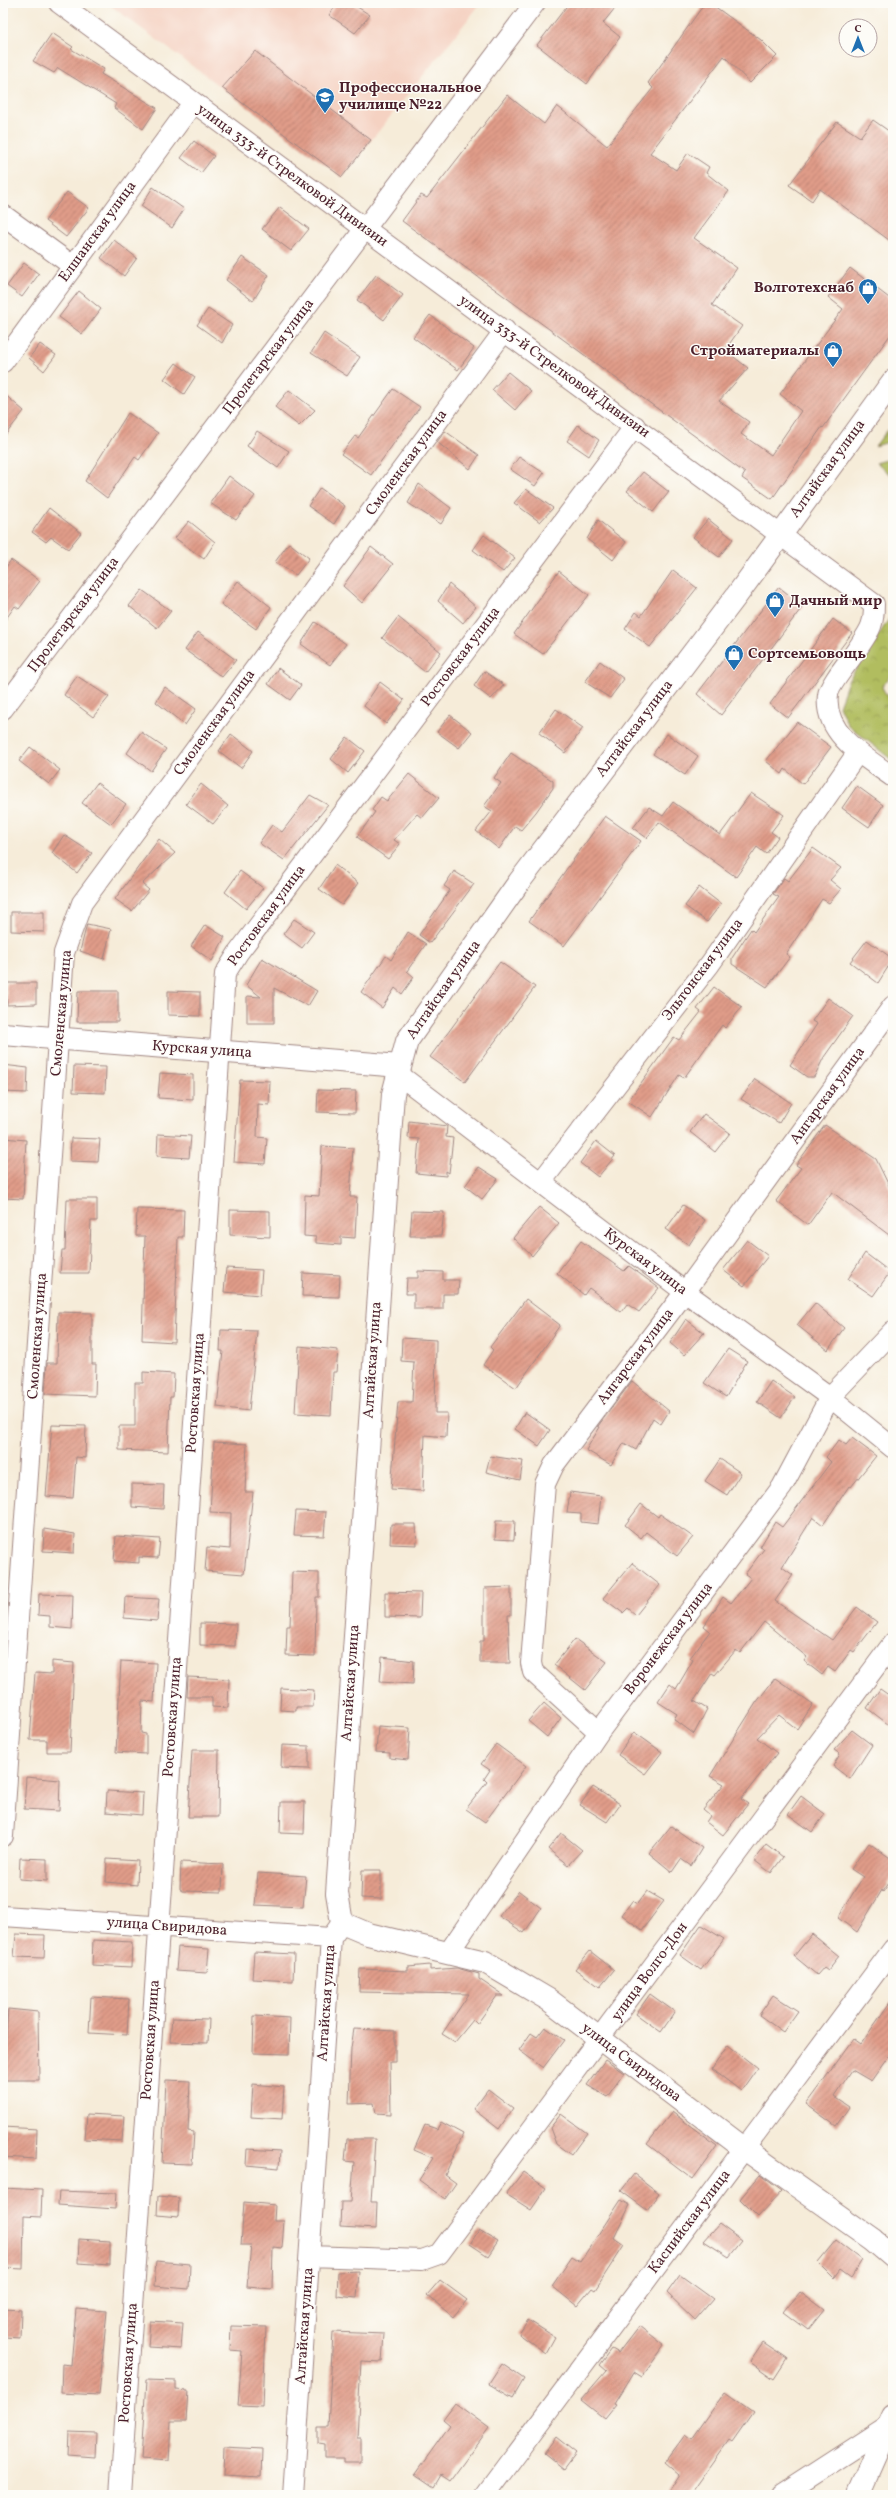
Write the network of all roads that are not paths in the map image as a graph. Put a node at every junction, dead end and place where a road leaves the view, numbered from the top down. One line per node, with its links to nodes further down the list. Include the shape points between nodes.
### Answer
1 (59, 3): 3 (street, улица 333-й Стрелковой Дивизии)
2 (535, 3): 5 (street, Пролетарская улица)
3 (193, 103): 5 (street, улица 333-й Стрелковой Дивизии); 6 (street, Елшанская улица)
4 (3, 215): 6 (street)
5 (365, 229): 7 (street, улица 333-й Стрелковой Дивизии); 12 (street, Пролетарская улица)
6 (73, 266): 8 (street, Елшанская улица)
7 (505, 330): 10 (street, улица 333-й Стрелковой Дивизии); 17 (street, Смоленская улица, via 82,903 64,953)
8 (3, 362)
9 (893, 381): 11 (street, Алтайская улица)
10 (635, 426): 11 (street, улица 333-й Стрелковой Дивизии); 18 (street, Ростовская улица, via 238,953 225,974)
11 (781, 534): 13 (street, улица 333-й Стрелковой Дивизии, via 874,604 874,624 828,693 829,710 836,727 846,743); 19 (street, Алтайская улица, via 519,882 407,1042)
12 (3, 709)
13 (858, 752): 14 (street, улица 333-й Стрелковой Дивизии); 20 (street, Эльтонская улица, via 710,964)
14 (893, 777)
15 (893, 1006): 21 (street, Ангарская улица)
16 (3, 1034): 17 (street, Курская улица)
17 (59, 1039): 18 (street, Курская улица); 27 (street, Смоленская улица)
18 (219, 1051): 19 (street, Курская улица); 29 (street, Ростовская улица)
19 (399, 1070): 20 (street, Курская улица); 30 (street, Алтайская улица, via 393,1094 372,1374 337,1885)
20 (541, 1182): 21 (street, Курская улица)
21 (685, 1292): 23 (street, Курская улица); 26 (street, Ангарская улица, via 554,1465 545,1484 531,1663 533,1672)
22 (893, 1331): 23 (street, Воронежская улица)
23 (830, 1397): 24 (street, Курская улица); 26 (street, Воронежская улица, via 782,1487)
24 (893, 1448)
25 (893, 1643): 33 (street, улица Волго-Дон)
26 (599, 1732): 32 (street, Воронежская улица)
27 (3, 1836)
28 (3, 1916): 29 (street, улица Свиридова)
29 (159, 1927): 30 (street, улица Свиридова); 38 (street, Ростовская улица)
30 (337, 1930): 32 (street, улица Свиридова, via 368,1934); 35 (street, Алтайская улица)
31 (893, 1948): 34 (street, Каспийская улица)
32 (449, 1952): 33 (street, улица Свиридова, via 485,1962 549,2000)
33 (600, 2039): 34 (street, улица Свиридова); 35 (street, улица Волго-Дон, via 439,2254 422,2260)
34 (745, 2149): 36 (street, улица Свиридова); 40 (street, Каспийская улица)
35 (310, 2256): 39 (street, Алтайская улица)
36 (893, 2257)
37 (891, 2420): 41 (street); 42 (street)
38 (120, 2495)
39 (293, 2495)
40 (486, 2495)
41 (781, 2495)
42 (858, 2495)

